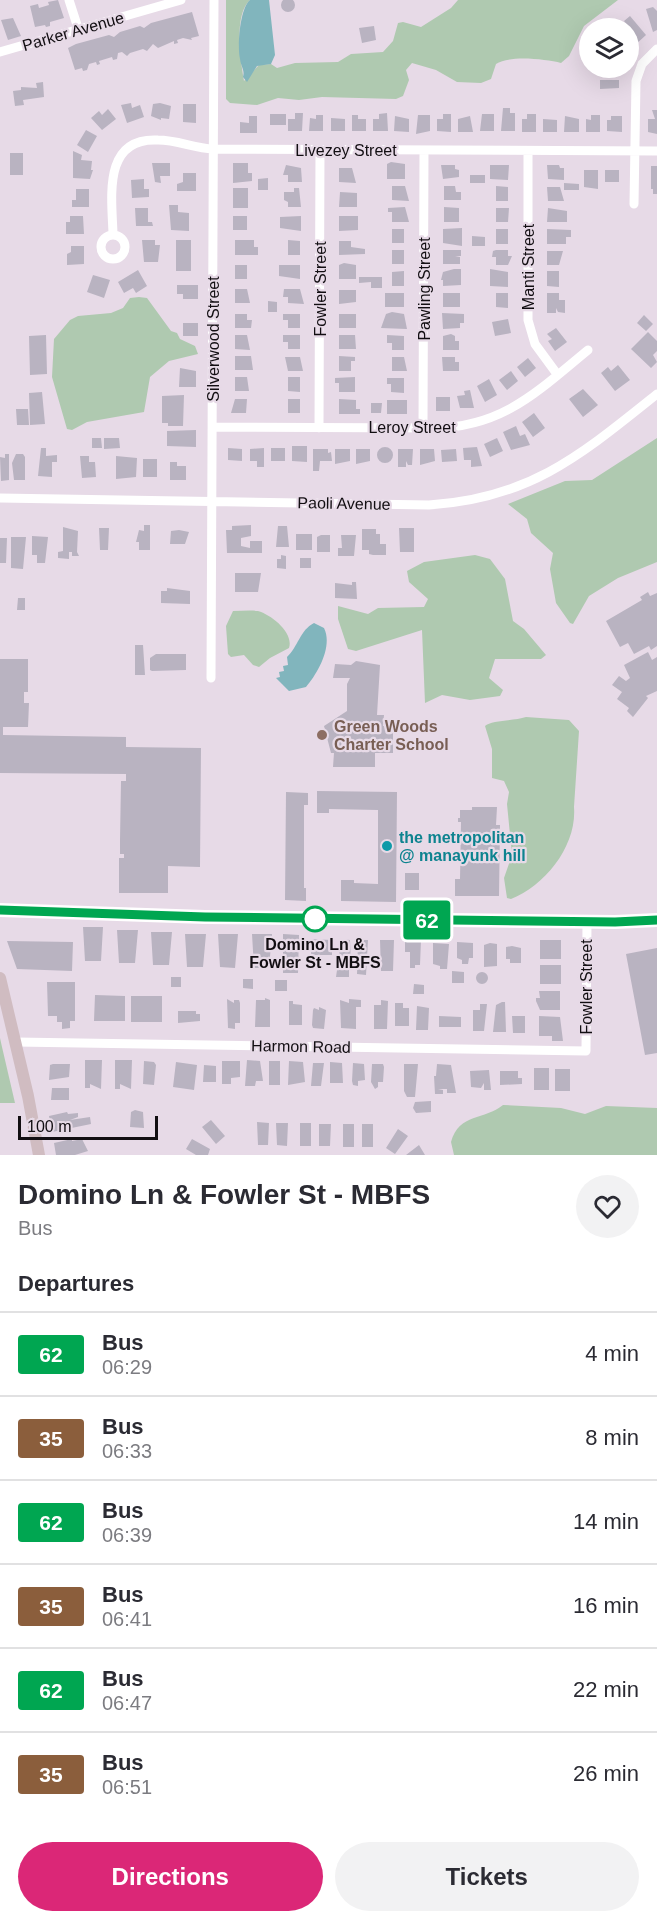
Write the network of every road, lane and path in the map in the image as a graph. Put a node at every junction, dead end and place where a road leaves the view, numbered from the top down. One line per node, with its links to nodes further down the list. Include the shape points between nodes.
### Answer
1 (69, 0): 5 (street)
2 (181, 0): 4 (street, Parker Avenue)
3 (214, 0): 8 (street, Silverwood Street)
4 (151, 5): 5 (street, Parker Avenue)
5 (78, 28): 7 (street, Parker Avenue)
6 (657, 49): 12 (street, via 646,58 636,81)
7 (0, 52)
8 (213, 149): 9 (street, Livezey Street); 15 (street, Livezey Street, via 156,139 126,150 112,176); 19 (street, Silverwood Street)
9 (320, 150): 10 (street, Livezey Street); 20 (street, Fowler Street)
10 (424, 150): 11 (street, Livezey Street); 21 (street, Pawling Street)
11 (528, 151): 12 (street, Livezey Street); 17 (street, Manti Street, via 528,320 535,344)
12 (635, 151): 13 (street, Livezey Street); 14 (street)
13 (657, 151)
14 (633, 204)
15 (112, 234)
16 (588, 350): 17 (street, Leroy Street)
17 (557, 374): 21 (street, Leroy Street, via 494,419 460,427)
18 (657, 394): 23 (street, Paoli Avenue, via 554,471 482,498 429,505)
19 (213, 427): 20 (street, Leroy Street); 23 (street, Silverwood Street)
20 (319, 428): 21 (street, Leroy Street)
21 (423, 428)
22 (0, 498): 23 (street, Paoli Avenue)
23 (211, 501): 24 (street, Silverwood Street)
24 (211, 678)
25 (0, 910): 27 (street)
26 (657, 920): 27 (street)
27 (586, 922): 30 (street, Fowler Street)
28 (0, 978): 29 (main road)
29 (16, 1042): 30 (street, Harmon Road); 31 (main road)
30 (586, 1051)
31 (39, 1155)

